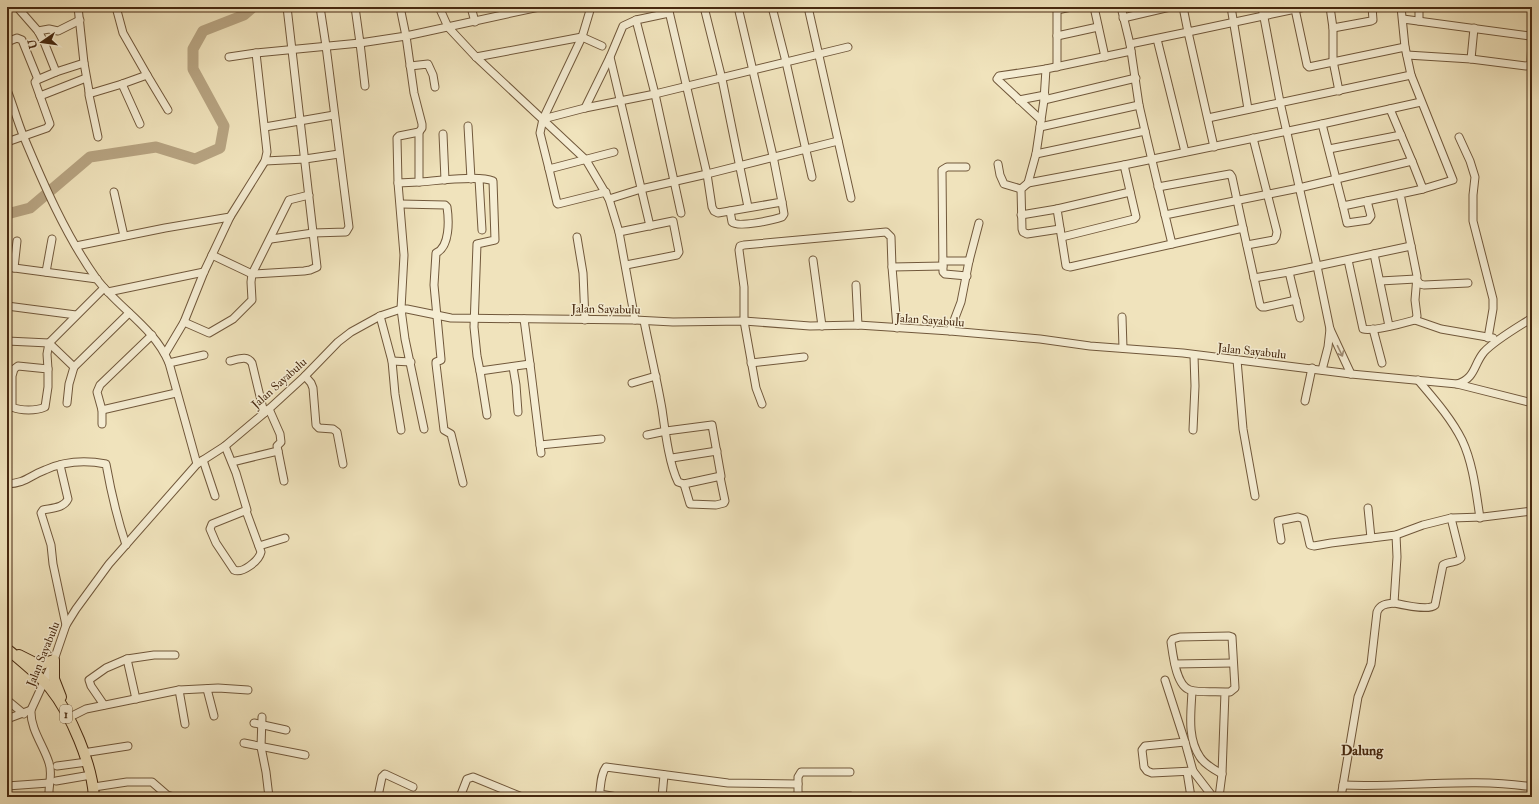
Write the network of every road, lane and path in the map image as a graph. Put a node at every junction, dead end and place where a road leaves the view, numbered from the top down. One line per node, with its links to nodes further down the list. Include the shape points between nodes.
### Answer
1 (17, 7): 46 (street)
2 (78, 7): 36 (street)
3 (116, 7): 76 (street, via 123,33)
4 (210, 7): 5 (street)
5 (214, 7)
6 (288, 7): 59 (street)
7 (320, 7): 54 (street)
8 (355, 7): 53 (street)
9 (400, 7): 48 (street)
10 (439, 7): 42 (street)
11 (471, 7): 40 (street)
12 (538, 7): 33 (street)
13 (591, 7): 50 (street)
14 (704, 7): 80 (street)
15 (738, 7): 74 (street)
16 (772, 7): 69 (street)
17 (808, 7): 61 (street)
18 (1071, 7): 30 (street)
19 (1094, 7): 43 (street)
20 (1121, 7): 35 (street)
21 (1170, 7): 35 (street)
22 (1183, 7): 47 (street)
23 (1230, 7): 41 (street)
24 (1262, 7): 34 (street)
25 (1306, 7): 31 (street)
26 (1330, 7): 44 (street)
27 (1372, 7): 44 (street, via 1373,20)
28 (1401, 7): 38 (street)
29 (1419, 7): 39 (street)
30 (1057, 9): 49 (street)
31 (1296, 9): 34 (street); 68 (street, via 1307,65 1311,67)
32 (668, 10): 37 (street); 84 (street)
33 (507, 11): 40 (street)
34 (1263, 16): 41 (street); 94 (street)
35 (1123, 18): 57 (street)
36 (80, 20): 46 (street, via 58,31); 70 (street)
37 (636, 20): 65 (street, via 622,28); 89 (street)
38 (1403, 20): 39 (street); 58 (street)
39 (1419, 21): 45 (street)
40 (475, 22): 42 (street)
41 (1233, 23): 47 (street); 98 (street)
42 (448, 27): 48 (street); 64 (street)
43 (1098, 27): 49 (street); 66 (street)
44 (1333, 28): 68 (street)
45 (1474, 28): 67 (street); 67 (street, via 1530,36 1531,62 1526,66)
46 (38, 31): 75 (street)
47 (1188, 32): 51 (street); 102 (street)
48 (406, 36): 53 (street); 71 (street)
49 (1057, 36): 72 (street)
50 (582, 38): 55 (street); 64 (street); 103 (street)
51 (1158, 39): 57 (street); 125 (street)
52 (7, 42): 81 (street, via 17,38 22,40)
53 (360, 43): 54 (street); 83 (street)
54 (326, 46): 59 (street); 101 (street)
55 (602, 46)
56 (848, 47): 61 (street)
57 (1131, 47): 66 (street); 79 (street)
58 (1405, 47): 62 (street); 68 (street)
59 (292, 50): 60 (street); 104 (street)
60 (256, 53): 63 (street); 109 (street)
61 (818, 54): 69 (street); 119 (street)
62 (1407, 56): 67 (street); 77 (street)
63 (229, 57)
64 (476, 57): 103 (street)
65 (610, 57): 93 (street); 97 (street)
66 (1105, 57): 72 (street)
67 (1471, 60)
68 (1333, 61): 88 (street)
69 (786, 62): 74 (street); 123 (street)
70 (84, 63): 75 (street); 78 (street)
71 (410, 66): 85 (street, via 428,64); 112 (street, via 422,124)
72 (1057, 67): 73 (street)
73 (1046, 69): 91 (street); 92 (street, via 997,78)
74 (753, 70): 80 (street); 128 (street)
75 (56, 72): 81 (street)
76 (147, 75): 82 (street); 100 (street)
77 (1411, 75): 88 (street); 95 (street)
78 (86, 78): 87 (street); 90 (street)
79 (1136, 78): 91 (street); 96 (street)
80 (722, 79): 84 (street); 135 (street)
81 (38, 80): 90 (street, via 35,82)
82 (122, 84): 87 (street, via 94,93); 105 (street)
83 (365, 86)
84 (687, 86): 89 (street); 139 (street)
85 (435, 87)
86 (7, 90): 115 (street)
87 (89, 91): 116 (street)
88 (1339, 91): 94 (street)
89 (655, 94): 93 (street); 146 (street)
90 (40, 96): 115 (street, via 50,124 48,128)
91 (1045, 97): 92 (street); 106 (street)
92 (1019, 100): 106 (street)
93 (620, 101): 97 (street); 152 (street)
94 (1280, 102): 98 (street); 111 (street)
95 (1421, 102): 99 (street); 151 (street, via 1453,180)
96 (1139, 105): 106 (street); 110 (street)
97 (585, 108): 103 (street)
98 (1248, 109): 102 (street)
99 (1390, 109): 107 (street); 114 (street)
100 (168, 110)
101 (334, 115): 104 (street); 126 (street)
102 (1208, 118): 121 (street)
103 (543, 119): 131 (street); 138 (street, via 540,133)
104 (301, 122): 109 (street); 130 (street)
105 (140, 124)
106 (1041, 124): 127 (street)
107 (1322, 124): 111 (street); 122 (street)
108 (468, 126): 141 (street)
109 (264, 127): 132 (street, via 267,152)
110 (1145, 131): 127 (street); 129 (street)
111 (1287, 131): 118 (street); 150 (street)
112 (419, 132): 145 (street); 147 (street, via 397,138)
113 (443, 134): 144 (street)
114 (1401, 135): 122 (street); 133 (street)
115 (24, 136): 120 (street); 188 (street, via 55,207)
116 (98, 137)
117 (1459, 137): 238 (street, via 1475,177 1473,221 1493,298)
118 (1254, 138): 121 (street); 156 (street)
119 (838, 141): 123 (street); 160 (street)
120 (7, 142)
121 (1214, 147): 125 (street)
122 (1329, 148): 143 (street)
123 (806, 149): 128 (street); 140 (street)
124 (614, 152): 131 (street)
125 (1185, 152): 129 (street)
126 (339, 154): 130 (street); 179 (street, via 349,227 346,232)
127 (1036, 154): 148 (street)
128 (773, 156): 135 (street); 163 (street)
129 (1151, 158): 136 (street); 149 (street)
130 (305, 159): 132 (street); 158 (street)
131 (586, 160): 138 (street); 159 (street)
132 (265, 161): 172 (street)
133 (1412, 161): 143 (street); 151 (street)
134 (998, 164): 153 (street, via 1004,184)
135 (740, 165): 139 (street); 166 (street)
136 (1124, 165): 148 (street); 155 (street)
137 (966, 167): 195 (street, via 946,167 942,170)
138 (549, 169): 159 (street, via 558,204)
139 (707, 174): 146 (street); 168 (street, via 714,211)
140 (812, 177)
141 (471, 179): 142 (street); 144 (street)
142 (479, 179): 177 (street); 219 (street, via 493,182 495,238 477,244)
143 (1335, 179): 150 (street); 165 (street)
144 (445, 180): 145 (street)
145 (419, 182): 147 (street)
146 (674, 182): 152 (street); 169 (street)
147 (398, 183): 164 (street)
148 (1028, 183): 153 (street)
149 (1158, 187): 161 (street, via 1230,174); 171 (street)
150 (1300, 188): 156 (street); 197 (street)
151 (1424, 188): 157 (street)
152 (641, 189): 159 (street); 174 (street)
153 (1021, 189): 170 (street)
154 (114, 192): 180 (street)
155 (1130, 192): 167 (street); 181 (street, via 1136,217 1132,221)
156 (1268, 194): 161 (street); 187 (street, via 1276,237 1274,240)
157 (1400, 194): 162 (street); 189 (street)
158 (309, 195): 179 (street); 184 (street, via 289,200)
159 (607, 196): 178 (street)
160 (852, 198)
161 (1237, 200): 171 (street); 175 (street)
162 (1367, 201): 165 (street); 165 (street, via 1371,216 1368,220 1347,223)
163 (782, 202): 166 (street); 168 (street, via 782,218 767,221 736,224 732,222)
164 (401, 204): 214 (street, via 404,255); 218 (street, via 448,207 449,227 444,245 436,255 434,286)
165 (1343, 206)
166 (748, 207): 168 (street)
167 (1058, 208): 170 (street); 176 (street)
168 (730, 211)
169 (681, 213)
170 (1022, 215): 176 (street, via 1023,232 1027,234)
171 (1165, 215): 186 (street)
172 (230, 217): 180 (street); 191 (street)
173 (979, 223): 194 (street)
174 (650, 226): 178 (street); 196 (street, via 673,221 678,254)
175 (1243, 228): 186 (street); 187 (street)
176 (1060, 229): 181 (street)
177 (482, 230)
178 (619, 232): 196 (street)
179 (313, 233): 184 (street); 203 (street, via 317,267 304,271)
180 (124, 236): 188 (street)
181 (1062, 236): 186 (street, via 1067,267)
182 (577, 237): 224 (street, via 583,273)
183 (52, 239): 200 (street)
184 (271, 239): 203 (street)
185 (17, 241): 199 (street)
186 (1172, 244)
187 (1247, 245): 205 (street)
188 (76, 246): 207 (street)
189 (1411, 246): 190 (street); 206 (street)
190 (1374, 254): 193 (street); 208 (street)
191 (212, 255): 201 (street); 203 (street)
192 (813, 260): 231 (street)
193 (1348, 260): 197 (street); 235 (street, via 1361,328)
194 (969, 261): 195 (street); 204 (street)
195 (943, 263): 198 (street); 204 (street, via 944,273)
196 (626, 266): 225 (street)
197 (1317, 266): 202 (street); 234 (street)
198 (892, 267): 228 (street, via 891,237 886,232 740,246); 233 (street)
199 (10, 268): 200 (street)
200 (46, 272): 207 (street)
201 (204, 272): 211 (street); 229 (street)
202 (1289, 272): 205 (street); 212 (street)
203 (252, 274): 229 (street, via 252,300 233,319 209,332)
204 (967, 276): 236 (street)
205 (1254, 278): 212 (street, via 1262,307)
206 (1416, 278): 208 (street); 209 (street, via 1424,285); 226 (street)
207 (97, 279): 211 (street)
208 (1380, 282): 232 (street)
209 (1468, 283)
210 (856, 285): 230 (street)
211 (106, 290): 215 (street); 216 (street)
212 (1296, 300): 221 (street)
213 (7, 306): 216 (street)
214 (401, 309): 217 (street, Jalan Sayabulu); 218 (street, Jalan Sayabulu); 250 (street)
215 (128, 313): 237 (street); 255 (street)
216 (76, 315): 241 (street)
217 (380, 316): 249 (street); 263 (street, Jalan Sayabulu, via 338,342)
218 (438, 316): 219 (street, Jalan Sayabulu); 294 (street, via 441,359 436,364 441,411 444,430 451,434)
219 (474, 318): 223 (street, Jalan Sayabulu); 260 (street)
220 (1122, 318): 242 (street)
221 (1300, 318)
222 (1532, 318): 239 (street)
223 (524, 319): 224 (street, Jalan Sayabulu); 254 (street)
224 (585, 320): 225 (street, Jalan Sayabulu)
225 (635, 320): 227 (street, Jalan Sayabulu)
226 (1415, 320): 232 (street); 238 (street, via 1441,329)
227 (644, 321): 228 (street, Jalan Sayabulu); 264 (street)
228 (744, 321): 231 (street, Jalan Sayabulu); 253 (street)
229 (184, 322): 243 (street)
230 (858, 325): 231 (street, Jalan Sayabulu); 233 (street, Jalan Sayabulu)
231 (822, 326)
232 (1389, 326): 235 (street)
233 (898, 328): 236 (street, Jalan Sayabulu)
234 (1330, 329): 259 (street); 261 (street, one-way to 261)
235 (1373, 329): 251 (street)
236 (950, 331): 242 (street, Jalan Sayabulu)
237 (152, 335): 243 (street); 273 (street, via 100,385 97,392)
238 (1488, 338): 239 (street)
239 (1502, 339): 267 (street, via 1484,353 1466,381)
240 (7, 341): 241 (street)
241 (49, 343): 255 (street); 258 (street)
242 (1123, 348): 245 (street, Jalan Sayabulu)
243 (165, 354): 252 (street)
244 (204, 355): 252 (street)
245 (1194, 356): 247 (street, Jalan Sayabulu); 280 (street)
246 (804, 357): 253 (street)
247 (1237, 360): 257 (street, Jalan Sayabulu); 298 (street, via 1243,429)
248 (230, 361): 274 (street, via 250,359)
249 (392, 362): 250 (street); 279 (street)
250 (411, 362): 278 (street)
251 (1382, 362)
252 (169, 363): 268 (street)
253 (751, 363): 272 (street)
254 (530, 364): 256 (street); 283 (street, via 540,449)
255 (74, 367): 270 (street)
256 (513, 367): 260 (street); 275 (street)
257 (1312, 368): 259 (street, Jalan Sayabulu); 269 (street)
258 (48, 369): 262 (street, via 18,366); 262 (street, via 46,405 39,409 12,407)
259 (1322, 370): 261 (street, Jalan Sayabulu)
260 (480, 371): 276 (street)
261 (1351, 374): 265 (street, Jalan Sayabulu)
262 (10, 376)
263 (305, 376): 274 (street, Jalan Sayabulu); 291 (street, via 313,388 316,425 337,432)
264 (656, 376): 266 (street); 281 (street)
265 (1418, 380): 267 (street, Jalan Sayabulu); 303 (street, via 1438,404 1461,439 1473,479)
266 (632, 383)
267 (1457, 384): 271 (street, Jalan Sayabulu)
268 (176, 393): 273 (street); 288 (street)
269 (1305, 401)
270 (67, 403)
271 (1532, 403)
272 (762, 404)
273 (102, 410): 277 (street)
274 (266, 411): 284 (street, Jalan Sayabulu); 285 (street, via 280,434)
275 (518, 412)
276 (487, 415)
277 (102, 424)
278 (424, 429)
279 (401, 430)
280 (1193, 430)
281 (666, 431): 282 (street); 286 (street, via 712,426); 287 (street)
282 (647, 435)
283 (601, 439)
284 (225, 446): 288 (street, Jalan Sayabulu); 289 (street)
285 (278, 451): 289 (street); 293 (street)
286 (717, 451): 287 (street); 292 (street)
287 (672, 458): 296 (street, via 678,482)
288 (200, 462): 297 (street); 308 (street, Jalan Sayabulu)
289 (232, 462): 300 (street, via 246,502)
290 (60, 464): 295 (street, via 30,479); 308 (street, via 82,461 106,464 118,521); 311 (street, via 68,499 63,506 44,510 42,513 51,545)
291 (343, 464)
292 (720, 477): 296 (street); 296 (street, via 725,501 716,505 690,504)
293 (284, 481)
294 (463, 483)
295 (7, 484)
296 (684, 484)
297 (216, 496)
298 (1255, 496)
299 (1368, 508): 306 (street)
300 (246, 511): 309 (street); 309 (street, via 212,524 210,529 216,544 236,572 260,557)
301 (1532, 511): 303 (street)
302 (1451, 518): 303 (street); 304 (street); 310 (street, via 1461,558 1443,565 1435,605 1431,608)
303 (1480, 518)
304 (1396, 535): 306 (street); 310 (street)
305 (285, 538): 309 (street)
306 (1371, 538): 307 (street, via 1312,546 1304,519 1298,517 1278,521)
307 (1281, 540)
308 (126, 545): 311 (street, Jalan Sayabulu, via 109,564)
309 (259, 546)
310 (1394, 603): 351 (street, via 1378,608 1371,664 1358,697)
311 (66, 625): 315 (street, Jalan Sayabulu)
312 (10, 651): 315 (highway, via 39,665); 319 (highway, 1)
313 (175, 655): 314 (street)
314 (127, 659): 325 (street); 327 (street, via 106,668 90,680 91,686)
315 (54, 660): 319 (street, Jalan Sayabulu); 330 (highway, via 55,680)
316 (1233, 663): 317 (street); 317 (street, via 1231,636 1184,636 1175,637 1171,642); 324 (street, via 1235,688)
317 (1175, 664): 323 (street, via 1182,684)
318 (1165, 680): 337 (street)
319 (44, 682): 328 (street, Jalan Sayabulu); 330 (highway, 1)
320 (207, 688): 321 (street); 322 (street); 331 (street)
321 (179, 690): 325 (street); 334 (street)
322 (248, 690)
323 (1192, 691): 324 (street); 346 (street, via 1191,728 1196,747 1201,758)
324 (1225, 692): 346 (street)
325 (136, 699): 327 (street)
326 (7, 700): 329 (street)
327 (104, 705): 330 (street)
328 (31, 710): 329 (street); 349 (street, via 37,735 50,763)
329 (24, 714): 333 (street)
330 (66, 714): 342 (highway, 1)
331 (214, 716)
332 (262, 717): 335 (street)
333 (7, 719)
334 (185, 724)
335 (257, 724): 336 (street); 340 (street)
336 (286, 730)
337 (1185, 742): 345 (street); 345 (street, via 1144,747 1144,767 1150,772)
338 (244, 743): 340 (street)
339 (128, 746): 342 (street)
340 (261, 747): 341 (street); 361 (street)
341 (305, 755)
342 (85, 757): 343 (street); 347 (highway, 1)
343 (57, 766)
344 (850, 772): 350 (street, via 803,771 799,774)
345 (1190, 772): 367 (street); 368 (street)
346 (1222, 774): 369 (street)
347 (91, 775): 349 (street); 355 (highway, 1)
348 (664, 775): 350 (street, via 728,783); 356 (street, via 606,767 600,785); 366 (street)
349 (53, 782): 352 (street); 359 (street)
350 (798, 784): 357 (street)
351 (1343, 785): 354 (street, via 1375,787 1502,783); 370 (street)
352 (7, 786)
353 (413, 787): 362 (street, via 385,774 382,777)
354 (1532, 787)
355 (94, 792): 360 (street, via 127,782 152,782 167,795)
356 (600, 796): 365 (street)
357 (798, 796): 358 (street)
358 (846, 796)
359 (50, 797)
360 (174, 797)
361 (269, 797)
362 (379, 797)
363 (460, 797): 364 (street, via 467,779 473,777)
364 (522, 797)
365 (617, 797)
366 (662, 797)
367 (1192, 797)
368 (1214, 797)
369 (1219, 797)
370 (1341, 797)

